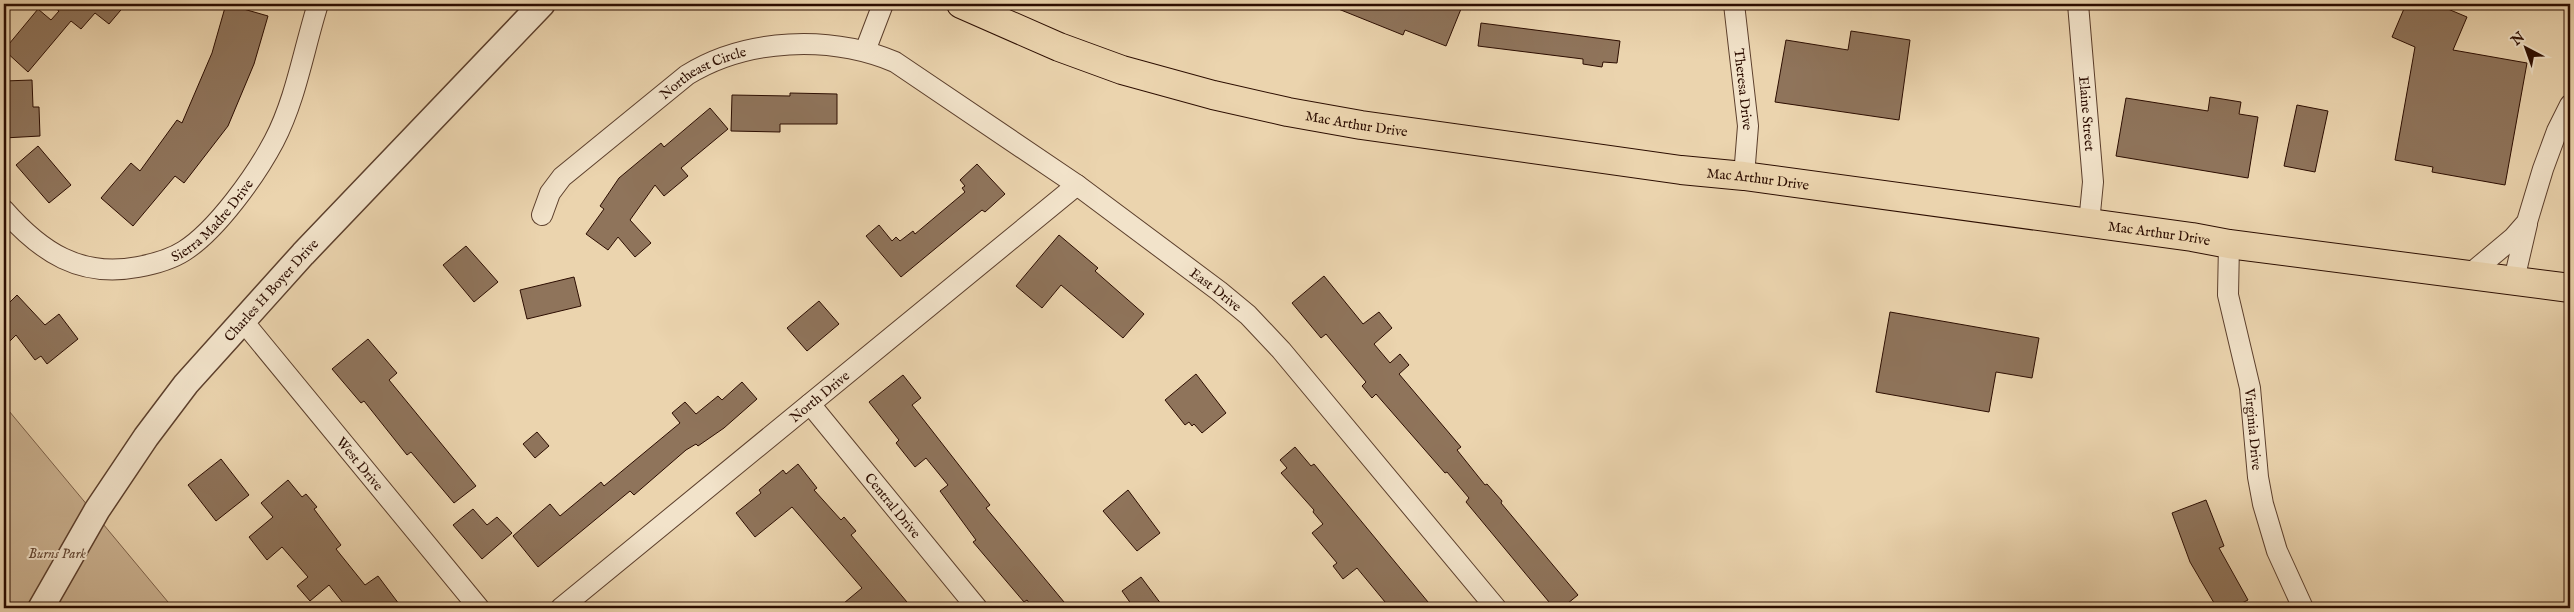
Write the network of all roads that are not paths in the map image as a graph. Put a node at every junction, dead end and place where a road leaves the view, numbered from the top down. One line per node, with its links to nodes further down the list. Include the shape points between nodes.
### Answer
1 (318, 4): 11 (street, Sierra Madre Drive, via 275,140 254,174 219,219 182,252 157,263 123,270 80,266 41,247)
2 (542, 4): 19 (street, Charles H Boyer Drive)
3 (883, 4): 7 (street)
4 (961, 4): 9 (main road, Mac Arthur Drive, via 1059,47 1122,70 1278,110 1680,170)
5 (1734, 4): 9 (street, Theresa Drive, via 1748,126)
6 (2078, 4): 14 (street, Elaine Street, via 2093,182)
7 (865, 51): 10 (street, East Drive, via 895,62 918,76); 12 (street, Northeast Circle, via 812,45 769,47 750,49 704,65 562,177 550,193)
8 (2570, 105): 13 (street, via 2546,162)
9 (1744, 176): 14 (main road, Mac Arthur Drive)
10 (1077, 185): 20 (street, North Drive); 25 (street, East Drive, via 1248,315 1281,350)
11 (4, 210)
12 (542, 216)
13 (2528, 222): 16 (street); 17 (street)
14 (2089, 223): 15 (main road, Mac Arthur Drive)
15 (2228, 244): 16 (main road, Mac Arthur Drive); 26 (street, Virginia Drive, via 2228,295 2250,388 2263,504 2277,551)
16 (2470, 274): 17 (main road, Mac Arthur Drive)
17 (2514, 280): 18 (main road, Mac Arthur Drive)
18 (2570, 288)
19 (242, 320): 21 (street, Charles H Boyer Drive, via 186,384 146,437 96,510); 22 (street, West Drive)
20 (810, 404): 23 (street, North Drive); 24 (street, Central Drive)
21 (42, 608)
22 (479, 608)
23 (561, 608)
24 (976, 608)
25 (1495, 608)
26 (2303, 608)

